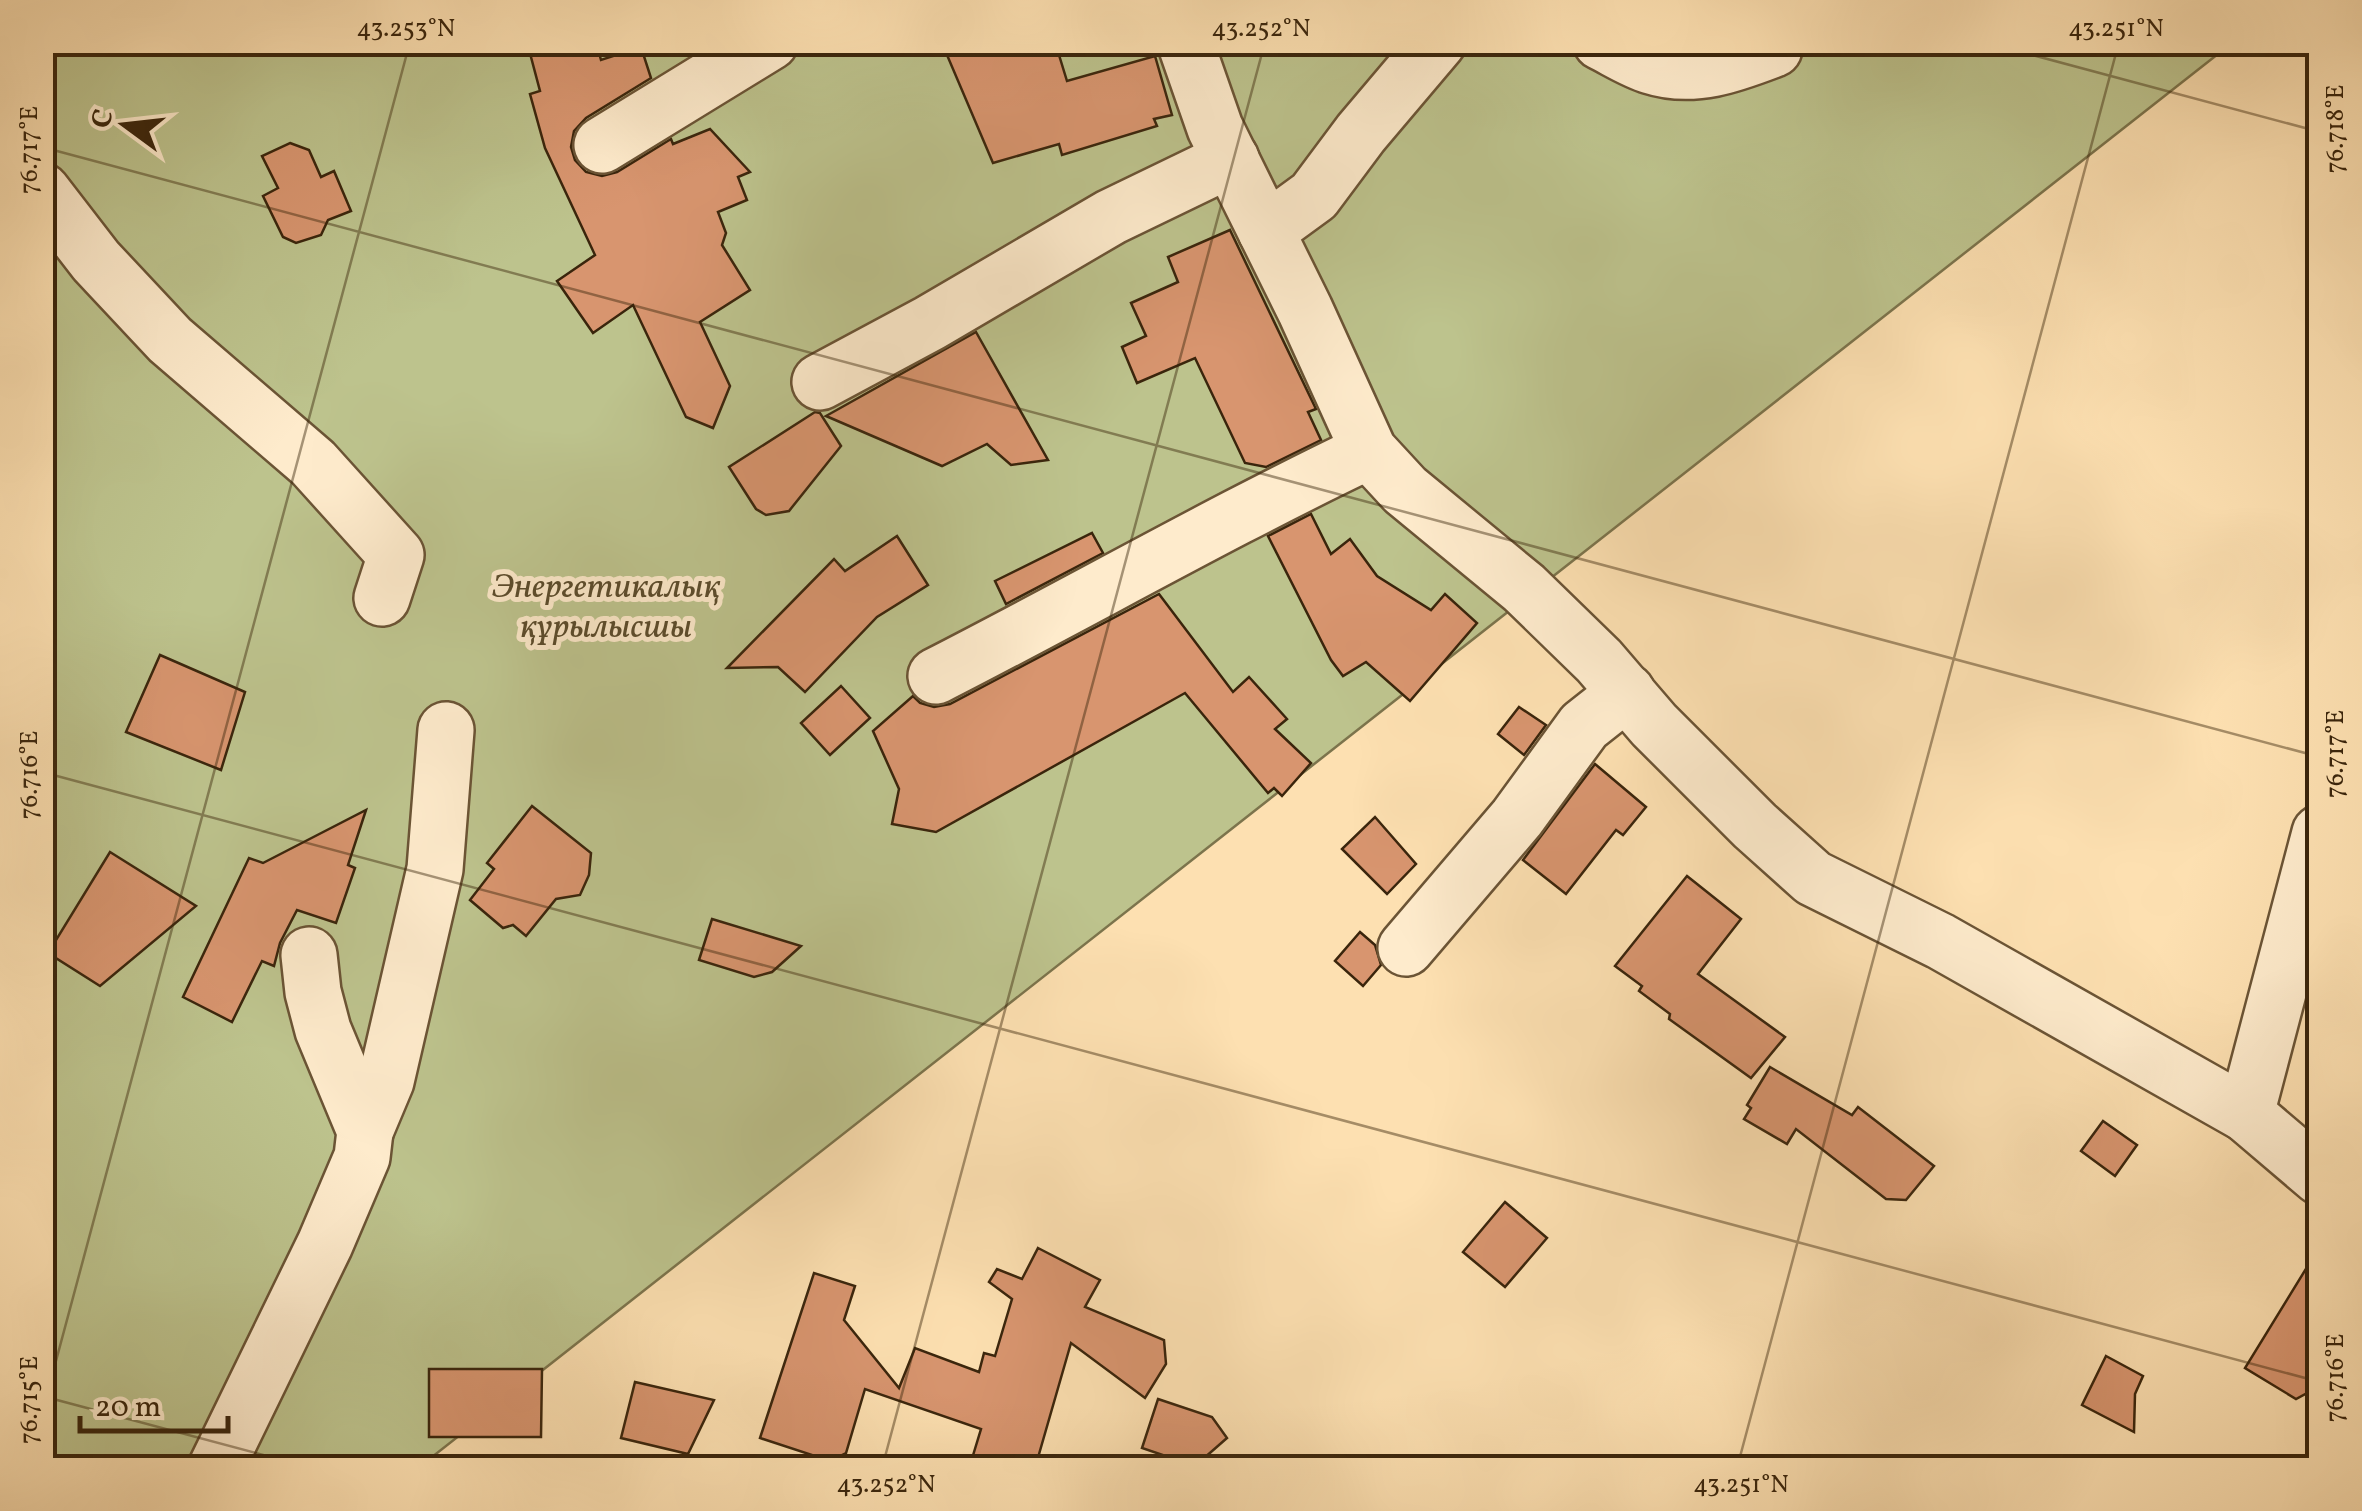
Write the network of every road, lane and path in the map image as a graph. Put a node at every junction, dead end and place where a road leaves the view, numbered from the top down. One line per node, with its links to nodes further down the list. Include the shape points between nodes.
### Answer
1 (770, 42): 6 (street)
2 (1185, 42): 7 (street)
3 (1438, 42): 9 (street, via 1314,196)
4 (1601, 42): 5 (street, via 1652,66 1686,72 1727,67)
5 (1774, 48)
6 (602, 145)
7 (1231, 158): 9 (street); 10 (street, via 1111,217)
8 (42, 192): 12 (street, via 170,340 314,463 396,554)
9 (1266, 231): 11 (street)
10 (820, 382)
11 (1369, 451): 13 (street); 14 (street, via 1524,588)
12 (382, 598)
13 (936, 676)
14 (1627, 692): 17 (street, via 1584,726); 19 (street, via 1814,878)
15 (446, 730): 20 (street, via 435,870 386,1080)
16 (2320, 833): 19 (street)
17 (1406, 948)
18 (309, 955): 20 (street, via 323,1030)
19 (2246, 1114): 21 (street)
20 (365, 1130): 22 (street, via 362,1157 325,1244)
21 (2320, 1177)
22 (216, 1468)

